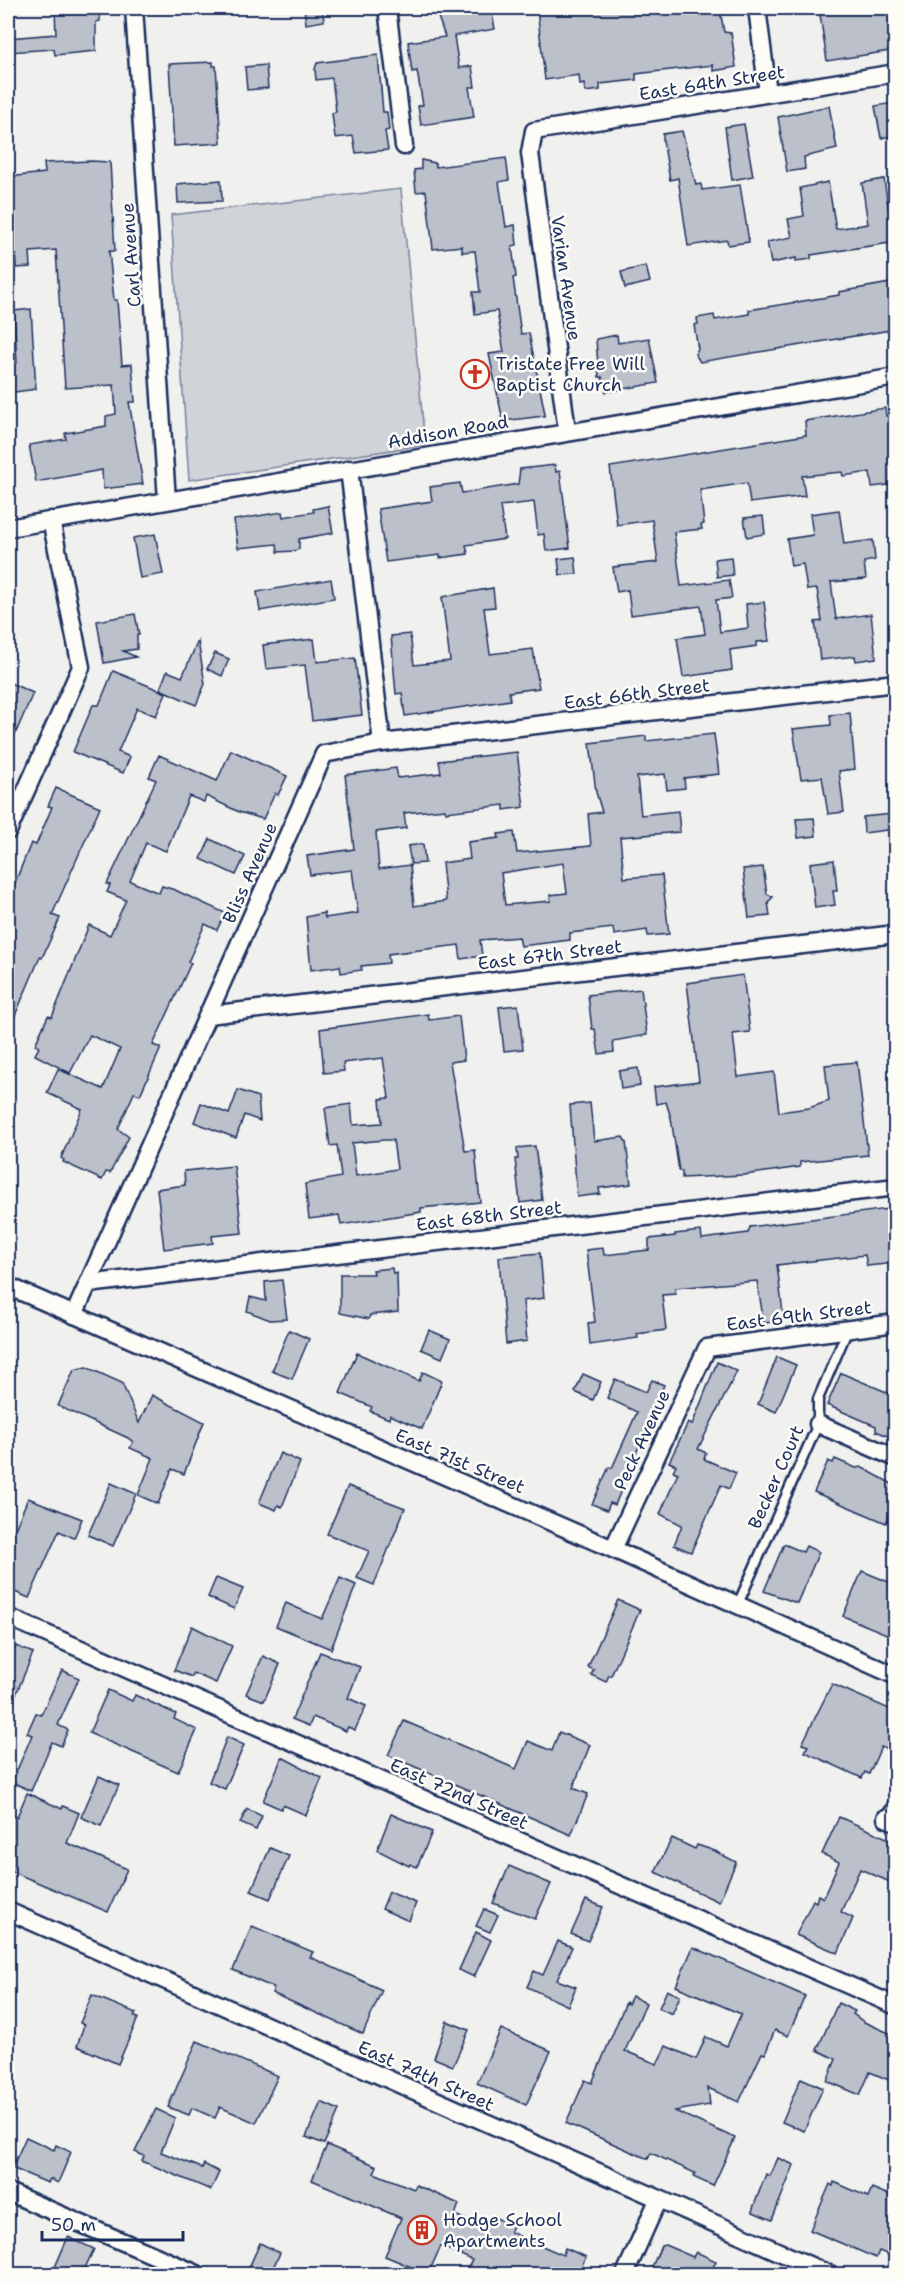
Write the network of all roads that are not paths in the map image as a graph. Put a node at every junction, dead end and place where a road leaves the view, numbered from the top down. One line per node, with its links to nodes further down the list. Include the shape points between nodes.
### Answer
1 (134, 8): 11 (street, Carl Avenue)
2 (387, 8): 7 (street)
3 (757, 8): 5 (street)
4 (896, 73): 5 (street, East 64th Street)
5 (768, 93): 6 (street, East 64th Street)
6 (534, 131): 9 (street, Varian Avenue, via 530,153)
7 (404, 146)
8 (896, 376): 9 (street, Addison Road)
9 (567, 431): 10 (street, Addison Road)
10 (349, 469): 11 (street, Addison Road); 15 (street)
11 (167, 500): 12 (street, Addison Road)
12 (51, 520): 13 (street, Addison Road); 16 (street, via 81,667)
13 (8, 528)
14 (896, 683): 15 (street, East 66th Street)
15 (382, 743): 18 (street, Bliss Avenue, via 324,754)
16 (8, 831)
17 (896, 934): 18 (street, East 67th Street)
18 (208, 1015): 20 (street, Bliss Avenue)
19 (896, 1187): 20 (street, East 68th Street)
20 (88, 1284): 22 (street, Bliss Avenue)
21 (8, 1286): 22 (street, East 71st Street)
22 (74, 1315): 28 (street, East 71st Street)
23 (896, 1323): 24 (street, East 69th Street)
24 (848, 1329): 25 (street, East 69th Street); 26 (lane, Becker Court, via 818,1399)
25 (707, 1348): 28 (street, Peck Avenue)
26 (818, 1424): 27 (street); 29 (lane, Becker Court)
27 (896, 1458)
28 (613, 1549): 29 (street, East 71st Street)
29 (738, 1604): 31 (street, East 71st Street)
30 (8, 1617): 35 (street, East 72nd Street)
31 (896, 1676)
32 (896, 1798): 33 (lane)
33 (891, 1820)
34 (8, 1911): 37 (street, East 74th Street)
35 (896, 2006)
36 (8, 2192): 38 (street)
37 (658, 2200): 39 (street); 40 (street, East 74th Street)
38 (197, 2274)
39 (625, 2274)
40 (829, 2274)

